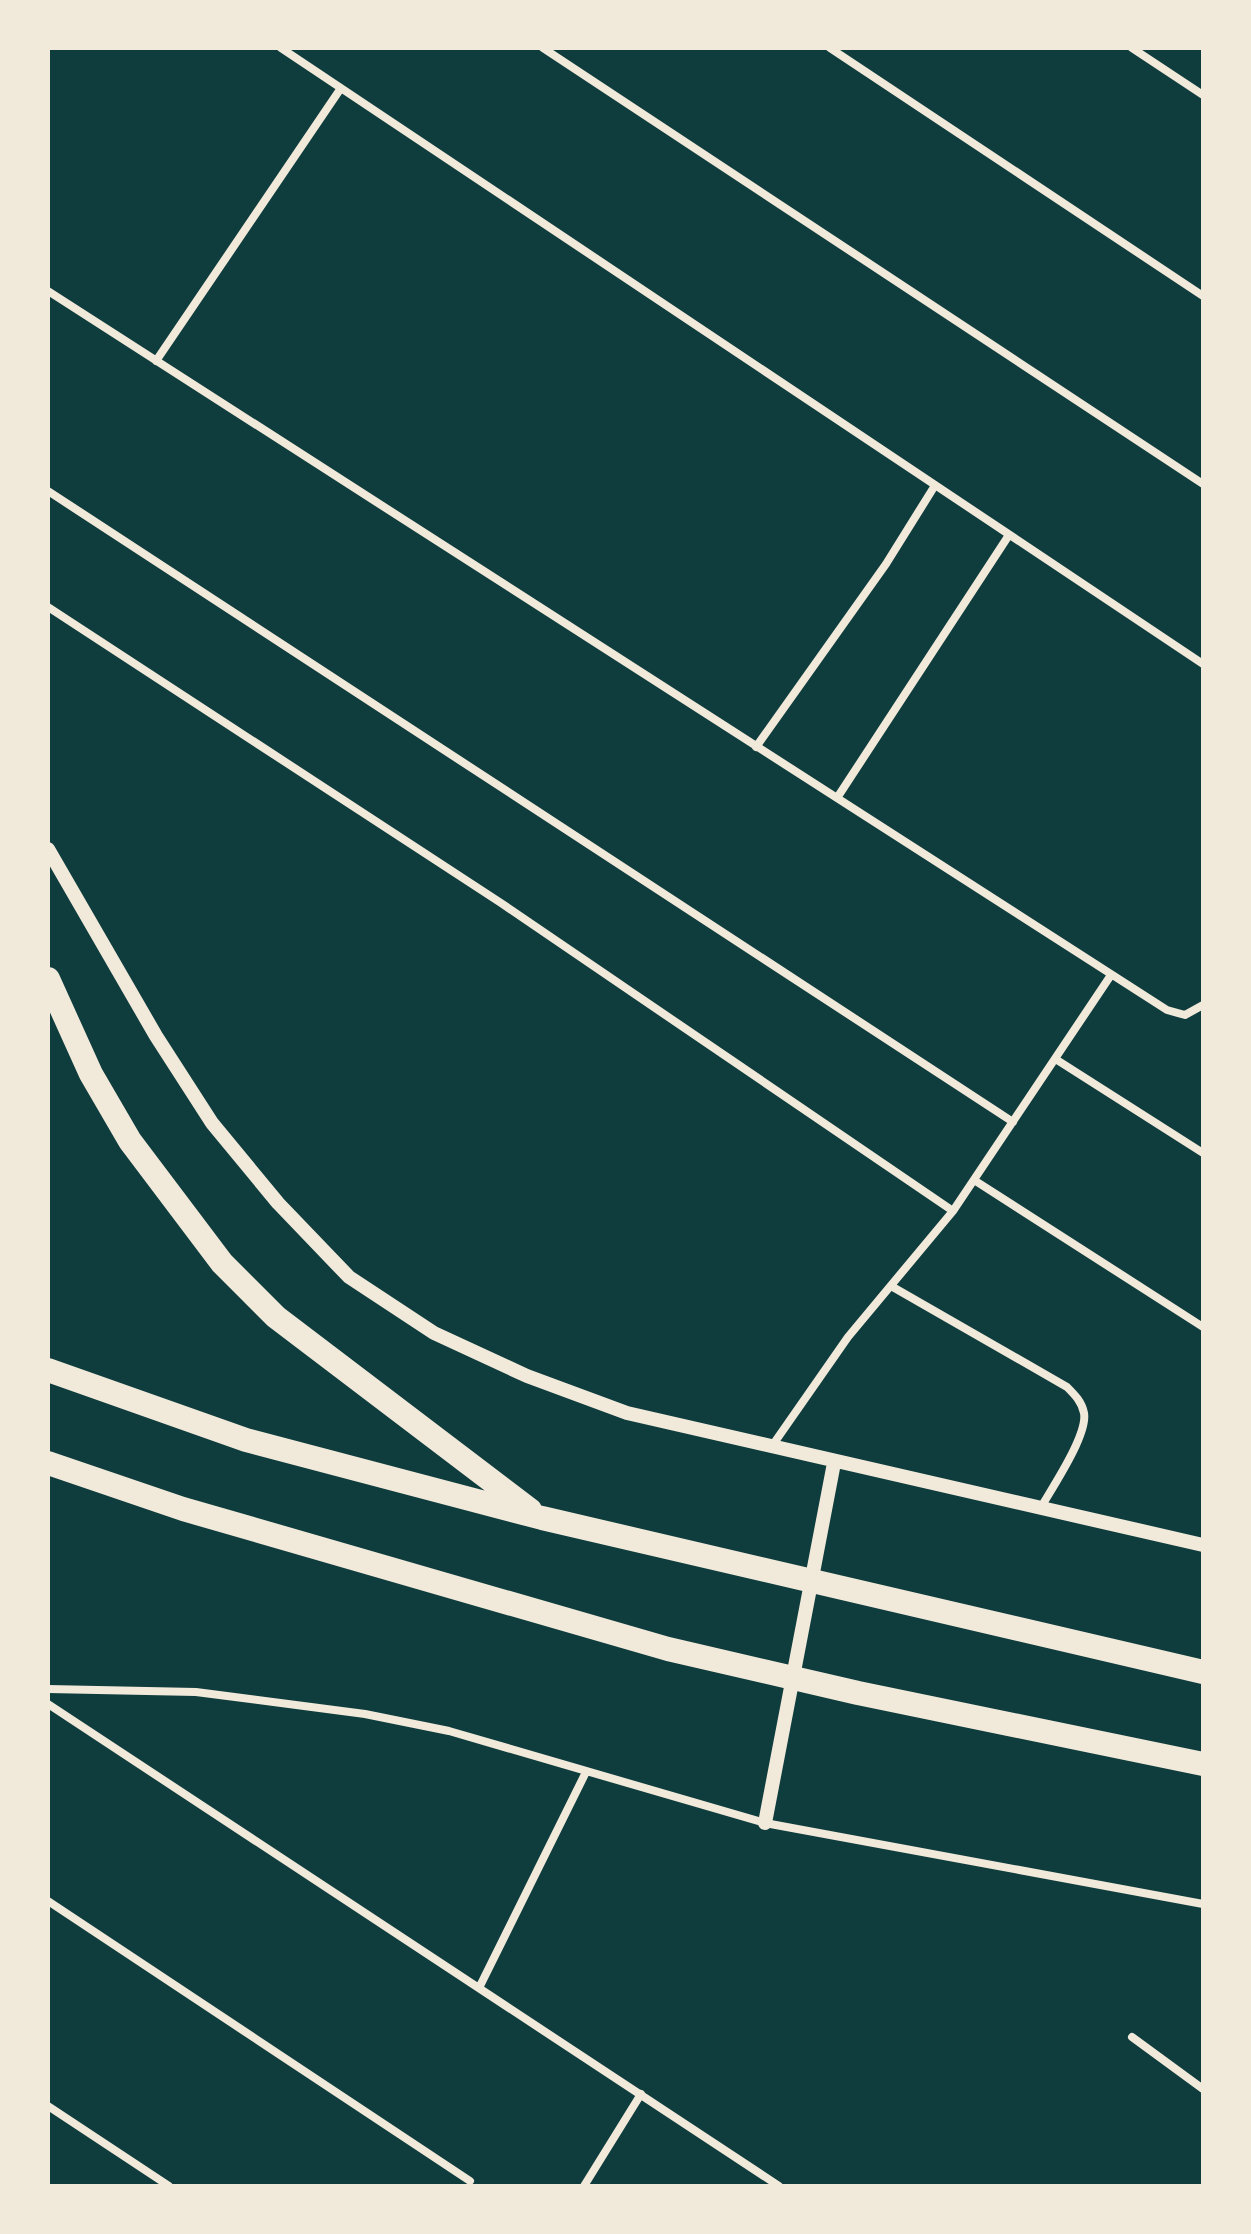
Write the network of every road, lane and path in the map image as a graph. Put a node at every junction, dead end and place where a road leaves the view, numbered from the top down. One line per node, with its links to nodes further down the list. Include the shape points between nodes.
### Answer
1 (281, 48): 5 (street)
2 (543, 48): 10 (street)
3 (830, 48): 8 (street)
4 (1132, 48): 6 (street)
5 (341, 88): 9 (street); 11 (street)
6 (1203, 95)
7 (48, 291): 9 (street)
8 (1203, 296)
9 (156, 361): 16 (street)
10 (1203, 484)
11 (934, 487): 13 (street); 16 (street)
12 (48, 491): 23 (street)
13 (1009, 535): 15 (street); 17 (street)
14 (48, 607): 26 (street, via 501,903)
15 (1203, 664)
16 (756, 747): 17 (street)
17 (837, 798): 19 (street)
18 (48, 849): 30 (street, via 212,1123 349,1277 434,1333 527,1376 627,1413)
19 (1111, 975): 21 (street, via 1176,1014); 22 (street)
20 (48, 979): 34 (highway, via 91,1074 130,1141 222,1263 276,1317)
21 (1203, 1005)
22 (1057, 1060): 23 (street); 24 (street)
23 (1013, 1122): 25 (street)
24 (1203, 1153)
25 (974, 1180): 26 (street); 28 (street)
26 (953, 1211): 27 (street)
27 (891, 1286): 30 (street); 33 (street, via 1079,1398 1083,1430)
28 (1203, 1327)
29 (48, 1370): 34 (highway, via 246,1440)
30 (771, 1447): 32 (street)
31 (48, 1463): 39 (highway, via 183,1509 668,1649)
32 (834, 1463): 33 (street); 41 (street)
33 (1040, 1509): 35 (street)
34 (542, 1518): 36 (highway)
35 (1203, 1545)
36 (1203, 1672)
37 (48, 1689): 40 (street, via 196,1692 295,1703 449,1731)
38 (48, 1704): 44 (street)
39 (1203, 1764)
40 (586, 1772): 41 (street); 44 (street)
41 (765, 1823): 43 (street)
42 (48, 1901): 49 (street)
43 (1203, 1904)
44 (480, 1986): 47 (street)
45 (1132, 2037): 46 (street)
46 (1203, 2089)
47 (641, 2094): 51 (street); 52 (street)
48 (48, 2106): 50 (street)
49 (470, 2181)
50 (169, 2186)
51 (584, 2186)
52 (779, 2186)

